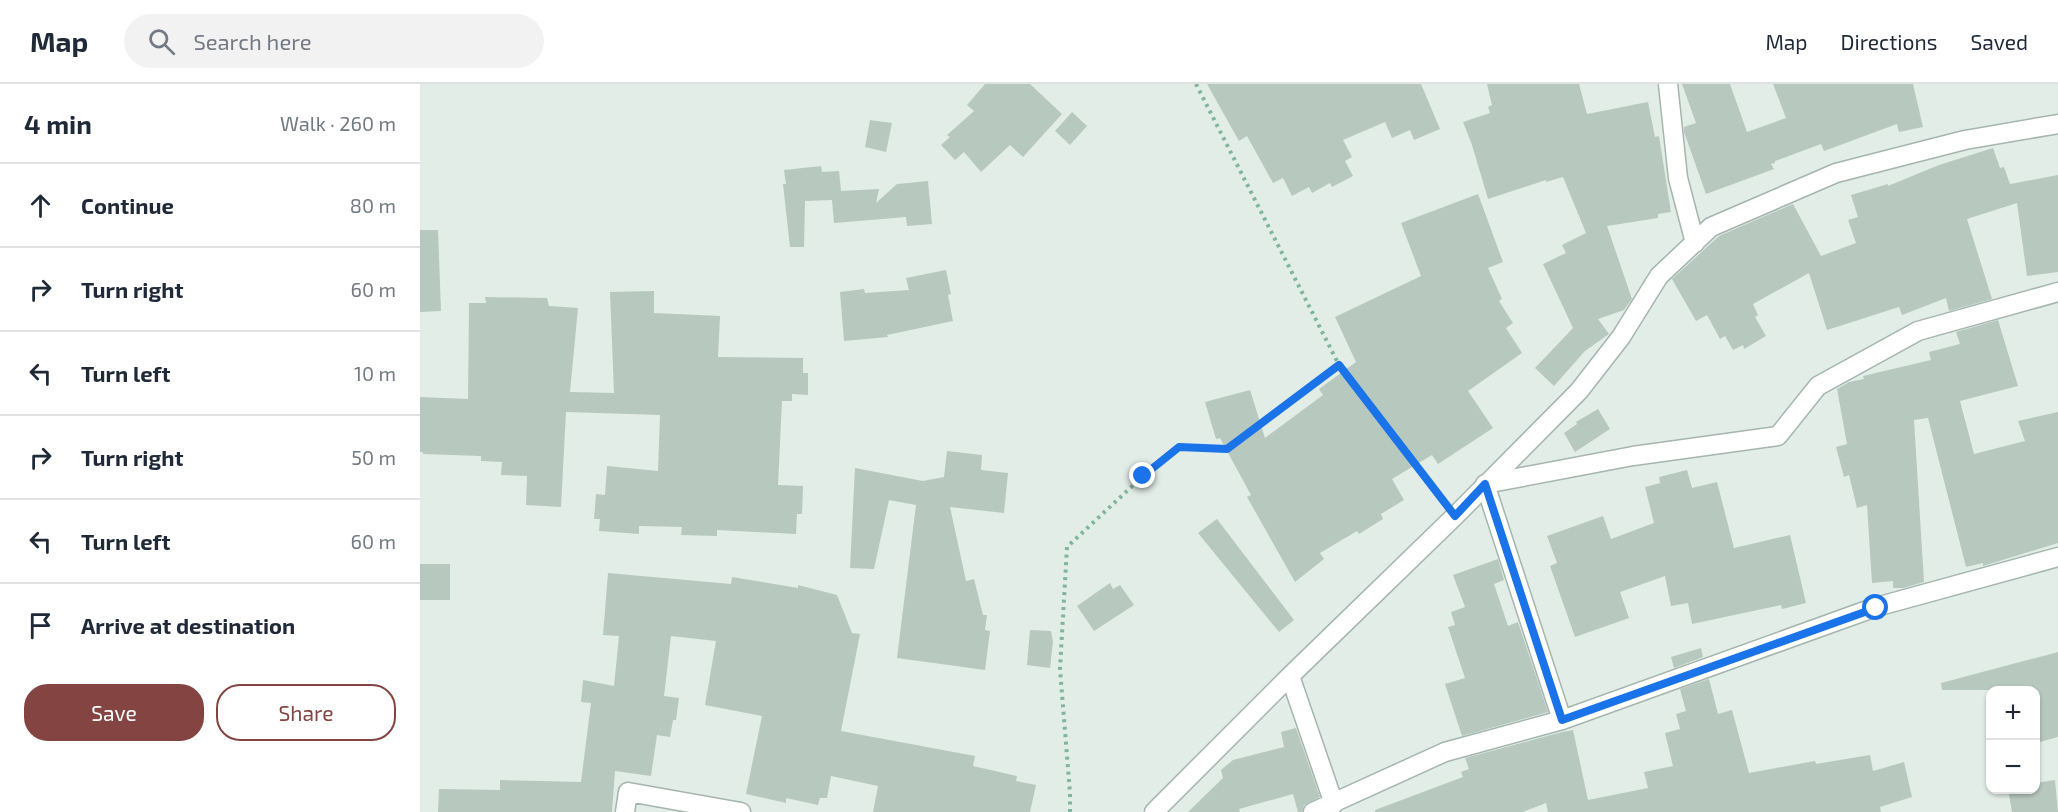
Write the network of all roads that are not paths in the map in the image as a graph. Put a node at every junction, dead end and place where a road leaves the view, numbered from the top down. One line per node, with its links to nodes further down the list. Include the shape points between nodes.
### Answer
1 (1668, 84): 3 (street, via 1678,178)
2 (2058, 124): 3 (street, via 1965,140 1836,173 1711,227)
3 (1695, 243): 5 (street, via 1659,276 1621,337 1579,391)
4 (2058, 292): 5 (street, via 1918,331 1818,386 1778,436 1633,456)
5 (1485, 484): 7 (street); 8 (street)
6 (2058, 557): 8 (street, via 1876,608)
7 (1290, 676): 9 (street); 12 (street)
8 (1562, 720): 9 (street, via 1445,752)
9 (1334, 804): 13 (street)
10 (625, 812): 11 (street, via 628,792)
11 (741, 812)
12 (1154, 812)
13 (1313, 812)

